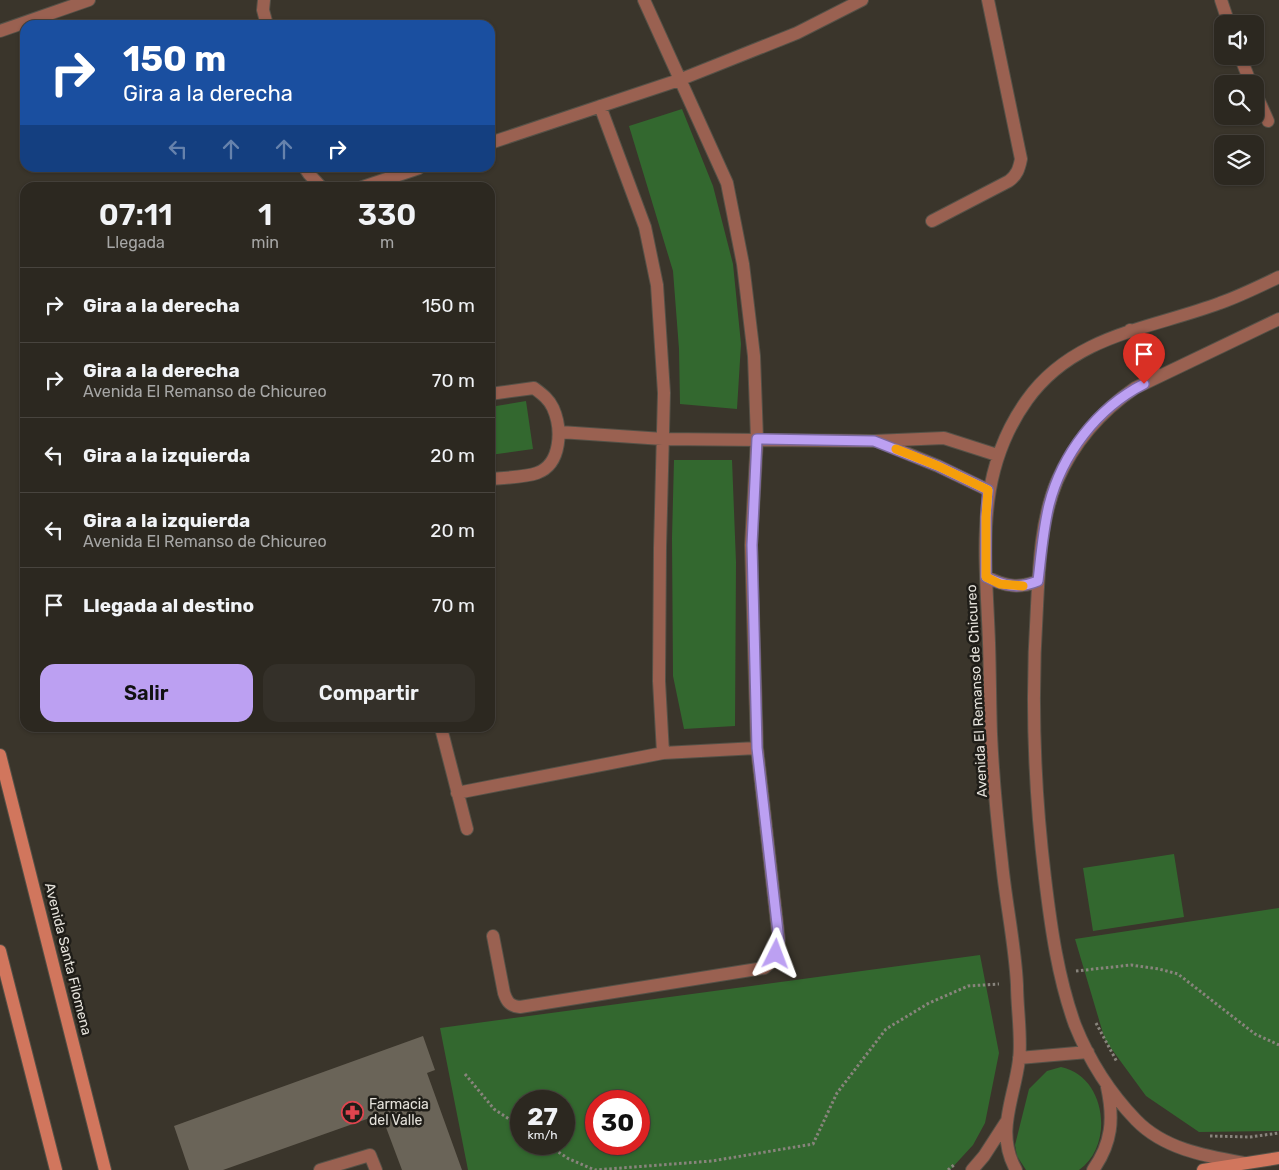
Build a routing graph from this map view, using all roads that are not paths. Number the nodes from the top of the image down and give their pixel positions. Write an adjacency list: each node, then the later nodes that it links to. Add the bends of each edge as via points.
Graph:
1 (89, 0): 8 (street)
2 (264, 0): 9 (street)
3 (644, 0): 12 (street)
4 (862, 0): 12 (street, via 797,33)
5 (988, 0): 21 (street, via 1021,159 1019,169 1009,181)
6 (1221, 0): 7 (street)
7 (1226, 15)
8 (32, 20)
9 (266, 20)
10 (20, 24): 11 (street)
11 (0, 31)
12 (680, 80): 13 (street); 29 (street, via 727,183 754,356)
13 (600, 106): 16 (street); 28 (street, via 645,227 657,285 664,393)
14 (1264, 112): 15 (street)
15 (1268, 121)
16 (495, 142)
17 (307, 172): 19 (street)
18 (407, 172): 20 (street)
19 (316, 182)
20 (378, 182)
21 (932, 221)
22 (1279, 277): 24 (street, Avenida El Remanso de Chicureo, via 1220,303)
23 (1279, 319): 25 (street)
24 (1130, 330): 25 (street, via 1139,336 1151,353); 31 (street, Avenida El Remanso de Chicureo, via 1083,351 1044,380 1016,416)
25 (1153, 379): 35 (street, via 1102,413 1067,461 1049,504)
26 (495, 393): 27 (street, via 534,388 553,407)
27 (560, 432): 28 (street); 32 (street, via 548,467 536,474)
28 (663, 438): 29 (street); 38 (street, via 659,681)
29 (757, 439): 30 (street); 37 (street, via 752,545)
30 (874, 441): 31 (street, via 944,438); 33 (street)
31 (997, 455): 33 (street, Avenida El Remanso de Chicureo)
32 (495, 478)
33 (988, 490): 34 (street, Avenida El Remanso de Chicureo)
34 (986, 577): 35 (street, via 1010,586 1025,586); 45 (street, Avenida El Remanso de Chicureo, via 991,736 1016,980)
35 (1038, 581): 44 (street, via 1033,703 1037,797 1047,896 1059,973 1075,1025)
36 (442, 732): 40 (street)
37 (757, 748): 38 (street); 42 (street, via 779,941 774,960 764,968 513,1007 504,993)
38 (663, 753): 40 (street)
39 (0, 755): 51 (street, Avenida Santa Filomena)
40 (457, 793): 41 (street)
41 (467, 829)
42 (493, 936)
43 (0, 951): 50 (street)
44 (1088, 1052): 45 (street); 46 (street)
45 (1019, 1058): 47 (street, Avenida El Remanso de Chicureo)
46 (1106, 1084): 49 (street, via 1136,1120 1159,1138 1194,1152); 56 (street, via 1110,1134)
47 (1006, 1122): 54 (street, Avenida El Remanso de Chicureo); 55 (street, Avenida El Remanso de Chicureo, via 1007,1148)
48 (1279, 1158): 49 (street)
49 (1245, 1163): 57 (street)
50 (56, 1170)
51 (105, 1170)
52 (320, 1170): 53 (street, via 370,1156)
53 (376, 1170)
54 (972, 1170)
55 (1016, 1170)
56 (1093, 1170)
57 (1203, 1170)

